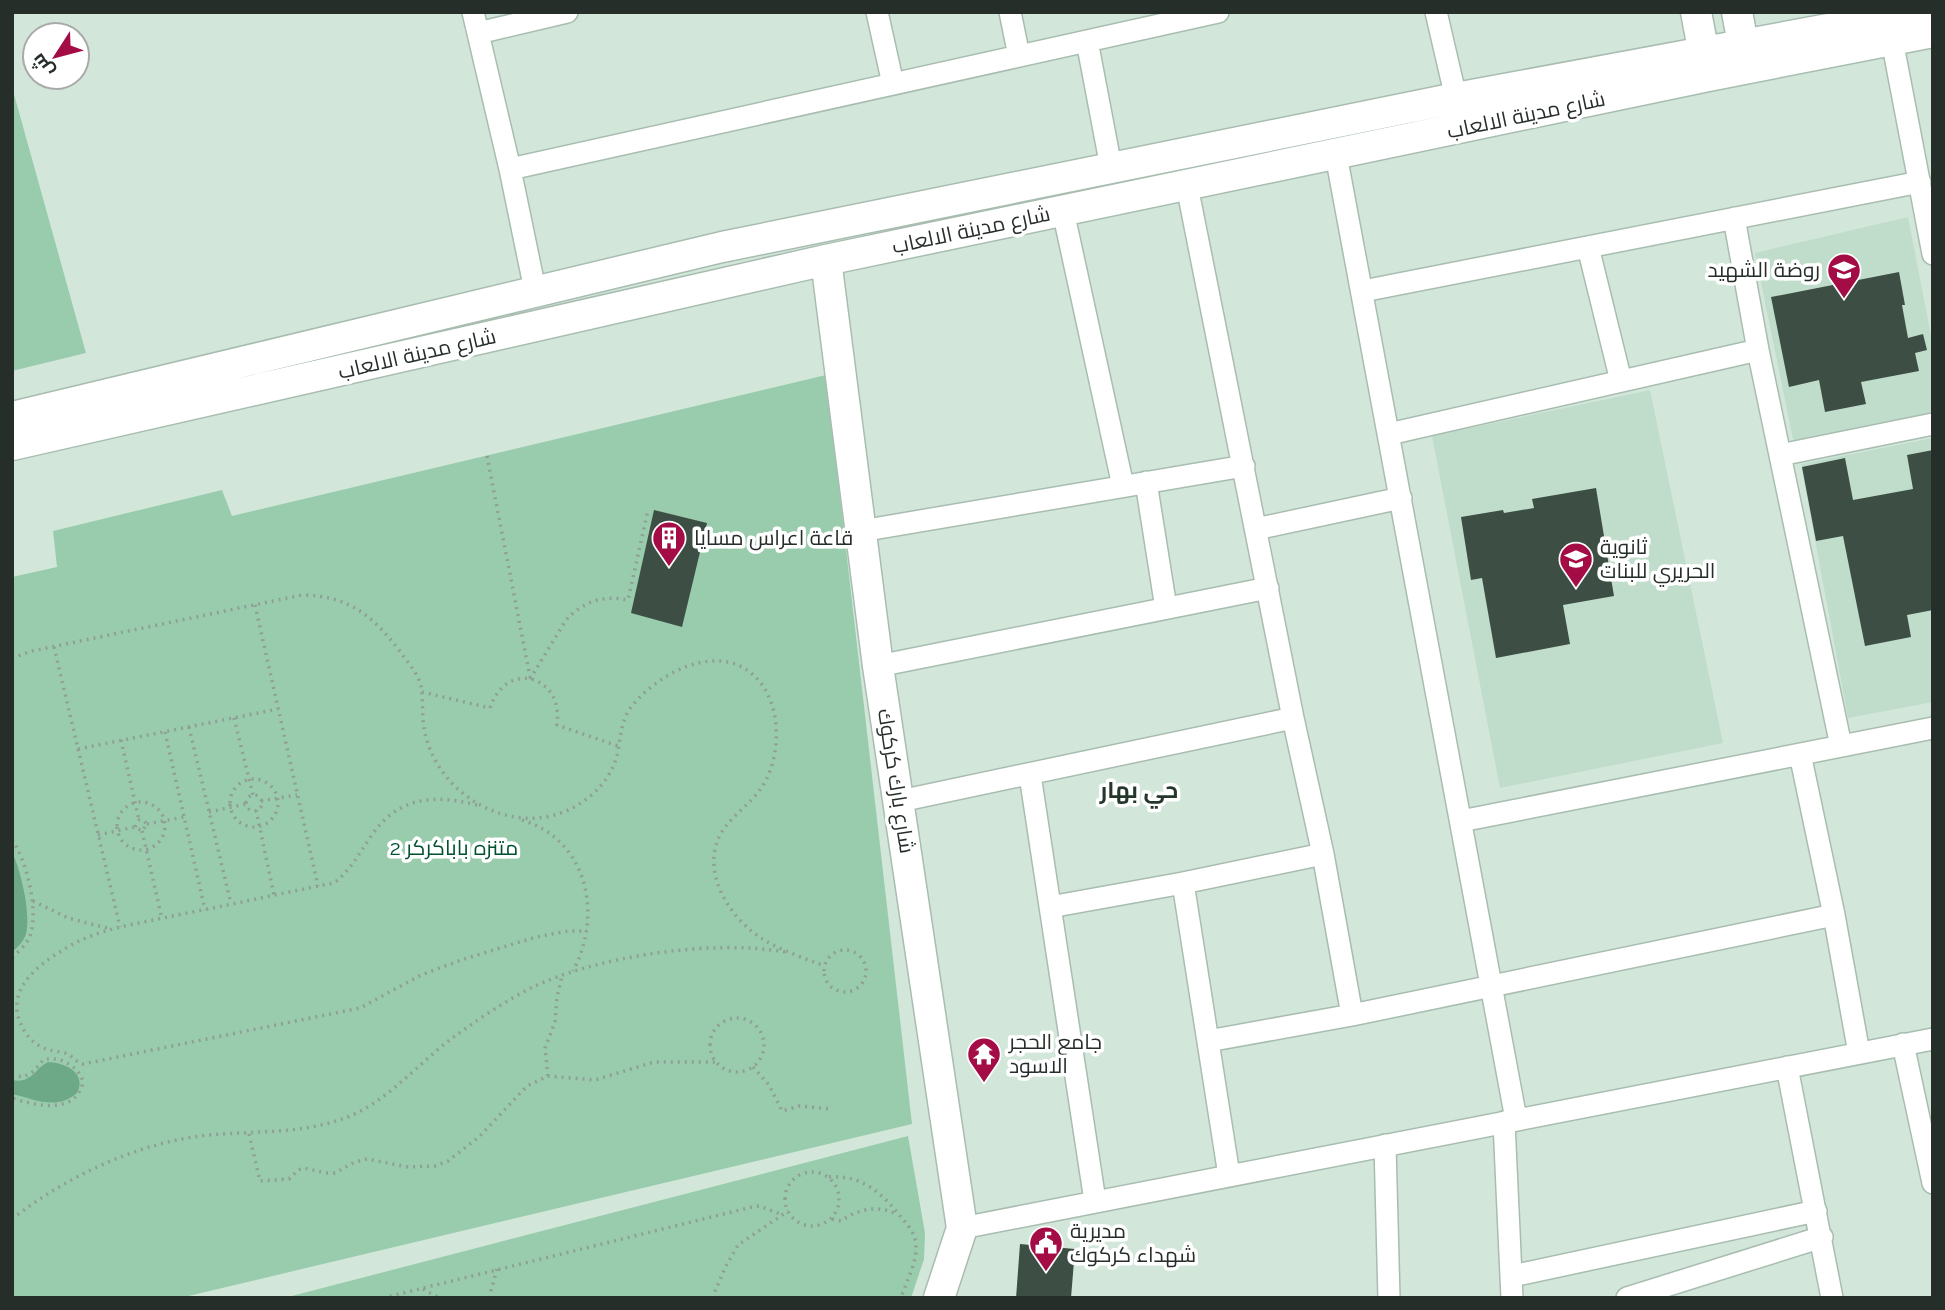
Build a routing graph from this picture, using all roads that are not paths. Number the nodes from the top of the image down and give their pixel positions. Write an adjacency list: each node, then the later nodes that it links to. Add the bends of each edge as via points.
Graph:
1 (567, 12): 10 (street)
2 (877, 12): 17 (street)
3 (1010, 12): 14 (street)
4 (1218, 12): 9 (street)
5 (1436, 12): 18 (street)
6 (1696, 12): 16 (main road)
7 (1737, 12): 15 (main road)
8 (1920, 12): 15 (main road, شارع مدينة الالعاب)
9 (1151, 20): 13 (street)
10 (475, 22): 21 (street)
11 (1933, 32): 12 (main road, شارع مدينة الالعاب)
12 (1892, 40): 15 (main road, شارع مدينة الالعاب); 22 (street)
13 (1087, 41): 14 (street); 20 (street)
14 (1019, 56): 17 (street)
15 (1745, 57): 16 (main road, شارع مدينة الالعاب)
16 (1706, 64): 18 (main road, شارع مدينة الالعاب); 19 (main road, شارع مدينة الالعاب)
17 (893, 84): 21 (street)
18 (1456, 98): 20 (main road, شارع مدينة الالعاب)
19 (1336, 155): 23 (main road, شارع مدينة الالعاب); 32 (street)
20 (1111, 167): 24 (main road, شارع مدينة الالعاب)
21 (510, 169): 31 (street)
22 (1920, 182): 26 (street); 29 (street)
23 (1187, 186): 25 (main road, شارع مدينة الالعاب); 42 (street)
24 (949, 200): 27 (main road); 31 (main road, شارع مدينة الالعاب)
25 (1063, 211): 27 (main road, شارع مدينة الالعاب); 44 (street)
26 (1734, 218): 28 (street); 34 (street)
27 (956, 233): 30 (main road, شارع مدينة الالعاب)
28 (1588, 247): 32 (street); 36 (street)
29 (1933, 254)
30 (826, 260): 35 (main road, شارع مدينة الالعاب); 47 (main road, شارع بارك كركوك)
31 (535, 290): 33 (main road, شارع مدينة الالعاب)
32 (1363, 291): 39 (street)
33 (394, 326): 35 (main road); 37 (main road, شارع مدينة الالعاب)
34 (1758, 350): 36 (street); 41 (street)
35 (403, 357): 40 (main road, شارع مدينة الالعاب)
36 (1621, 382): 39 (street)
37 (12, 417)
38 (1933, 424): 41 (street)
39 (1390, 434): 45 (street)
40 (12, 445)
41 (1780, 455): 53 (street)
42 (1244, 466): 43 (street); 46 (street)
43 (1146, 482): 44 (street); 49 (street)
44 (1123, 486): 47 (street)
45 (1401, 498): 46 (street); 57 (street)
46 (1256, 529): 48 (street)
47 (861, 531): 50 (main road, شارع بارك كركوك)
48 (1268, 588): 49 (street); 51 (street)
49 (1166, 608): 50 (street)
50 (878, 666): 56 (main road, شارع بارك كركوك)
51 (1293, 718): 55 (street); 58 (street)
52 (1933, 728): 53 (street)
53 (1841, 746): 54 (street)
54 (1800, 754): 57 (street); 61 (street)
55 (1030, 775): 56 (street); 60 (street)
56 (900, 801): 75 (main road, شارع بارك كركوك)
57 (1461, 821): 62 (street)
58 (1323, 853): 59 (street); 63 (street)
59 (1183, 883): 60 (street); 65 (street)
60 (1050, 907): 73 (street)
61 (1834, 915): 62 (street); 67 (street)
62 (1491, 986): 63 (street); 69 (street)
63 (1352, 1015): 65 (street)
64 (1933, 1039): 66 (street)
65 (1208, 1041): 71 (street)
66 (1903, 1044): 67 (street); 72 (street)
67 (1859, 1053): 68 (street)
68 (1787, 1067): 69 (street); 74 (street)
69 (1510, 1120): 70 (street); 77 (street)
70 (1385, 1145): 71 (street); 79 (street)
71 (1229, 1175): 73 (street)
72 (1933, 1183)
73 (1095, 1201): 75 (street)
74 (1816, 1211): 76 (street); 77 (street)
75 (962, 1228): 78 (main road, شارع بارك كركوك)
76 (1822, 1237): 81 (street); 82 (street)
77 (1512, 1276): 80 (street)
78 (939, 1298)
79 (1389, 1298)
80 (1513, 1298)
81 (1627, 1298)
82 (1832, 1298)

